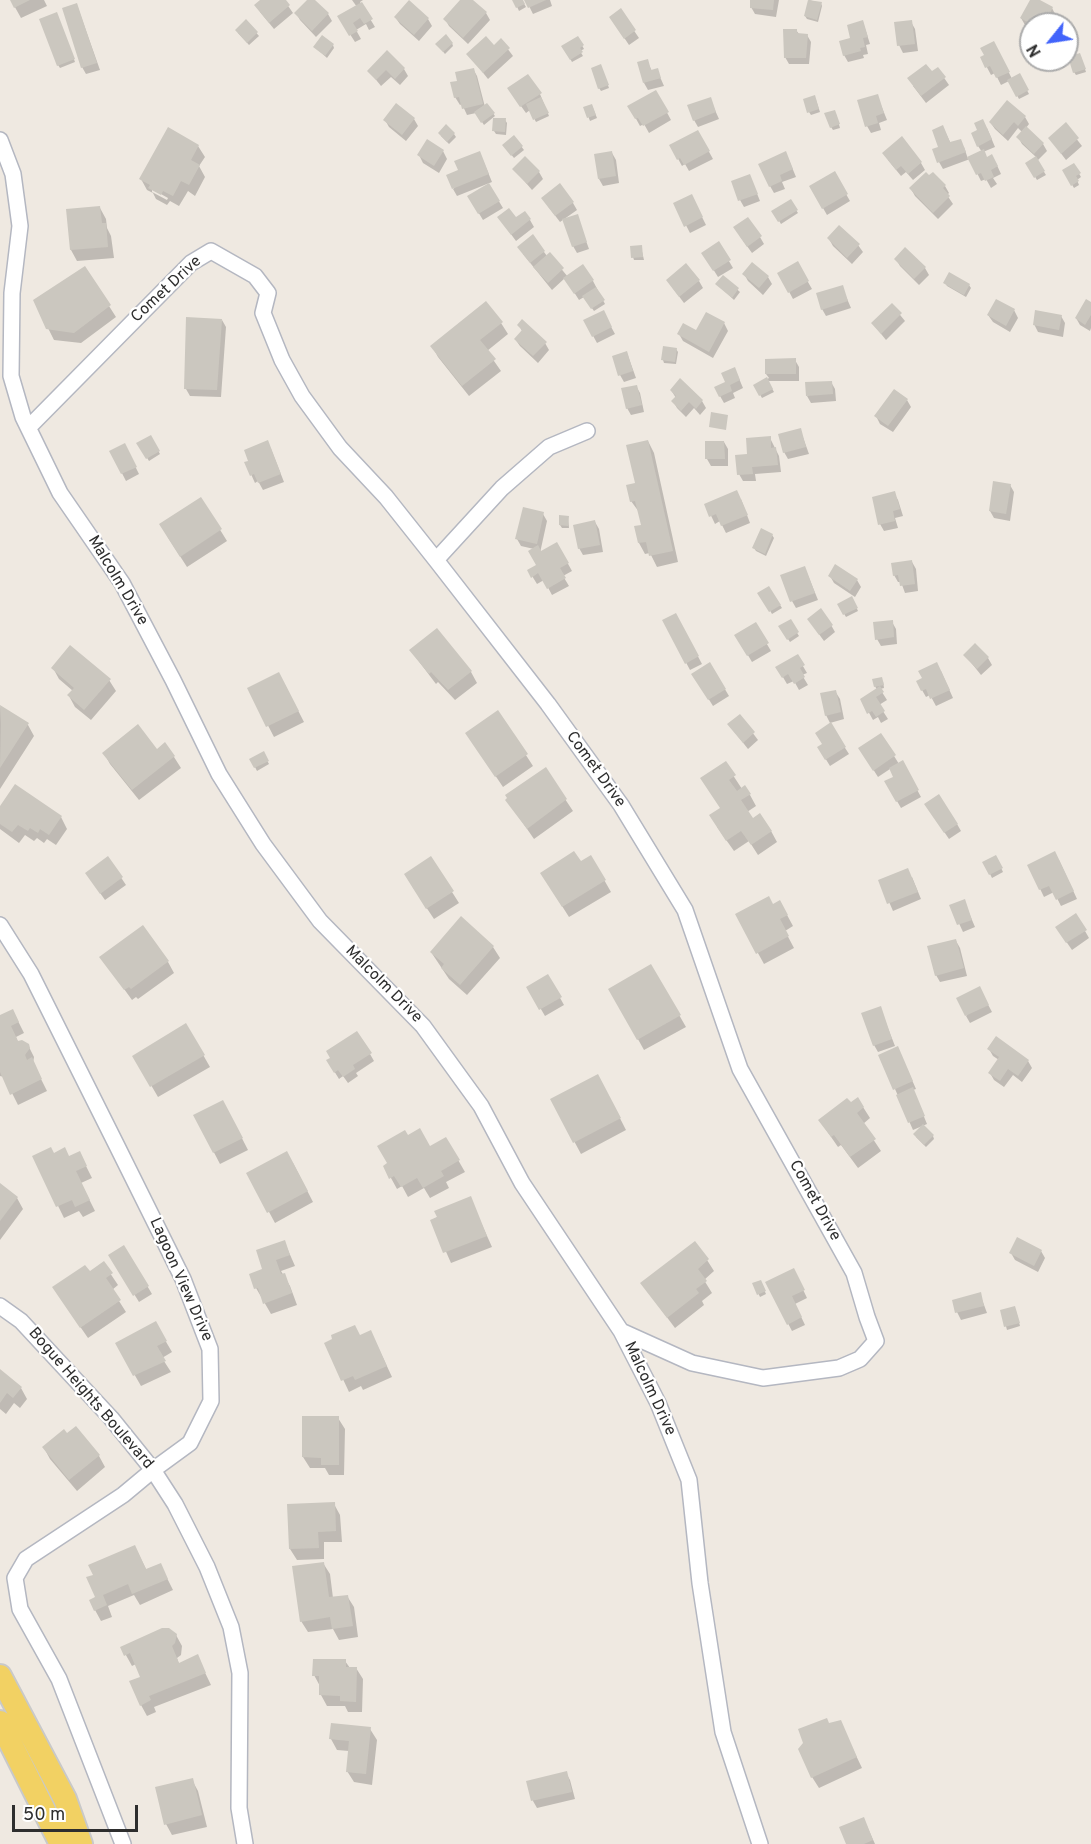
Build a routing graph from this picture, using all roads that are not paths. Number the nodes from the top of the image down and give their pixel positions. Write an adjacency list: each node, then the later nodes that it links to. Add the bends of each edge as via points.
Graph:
1 (0, 140): 2 (street, Malcolm Drive, via 13,174 20,226 12,292 11,376)
2 (29, 427): 4 (street, Comet Drive, via 163,290 191,263 211,251 255,276 268,293 263,313 302,396 340,448 386,497); 7 (street, Malcolm Drive, via 60,493 122,583 219,774 263,844 320,921 423,1026 481,1106 522,1183)
3 (587, 431): 4 (street, via 549,447 502,488)
4 (436, 560): 7 (street, Comet Drive, via 621,805 685,910 740,1069 854,1273 876,1341 860,1359 839,1368 763,1378 692,1364)
5 (0, 926): 8 (street, Lagoon View Drive, via 31,974 133,1177 183,1279 210,1349 211,1401 190,1443)
6 (0, 1306): 8 (street, Bogue Heights Boulevard, via 21,1321 111,1418)
7 (621, 1331): 15 (street, Malcolm Drive, via 658,1403 689,1480 723,1732)
8 (153, 1470): 13 (street, Lagoon View Drive, via 123,1495 26,1559 15,1578 20,1609 59,1679); 14 (street, Bogue Heights Boulevard, via 207,1567 231,1627 240,1673 239,1808)
9 (0, 1676): 12 (main road, via 64,1799)
10 (0, 1722): 11 (main road)
11 (61, 1844)
12 (81, 1844)
13 (123, 1844)
14 (245, 1844)
15 (760, 1844)

